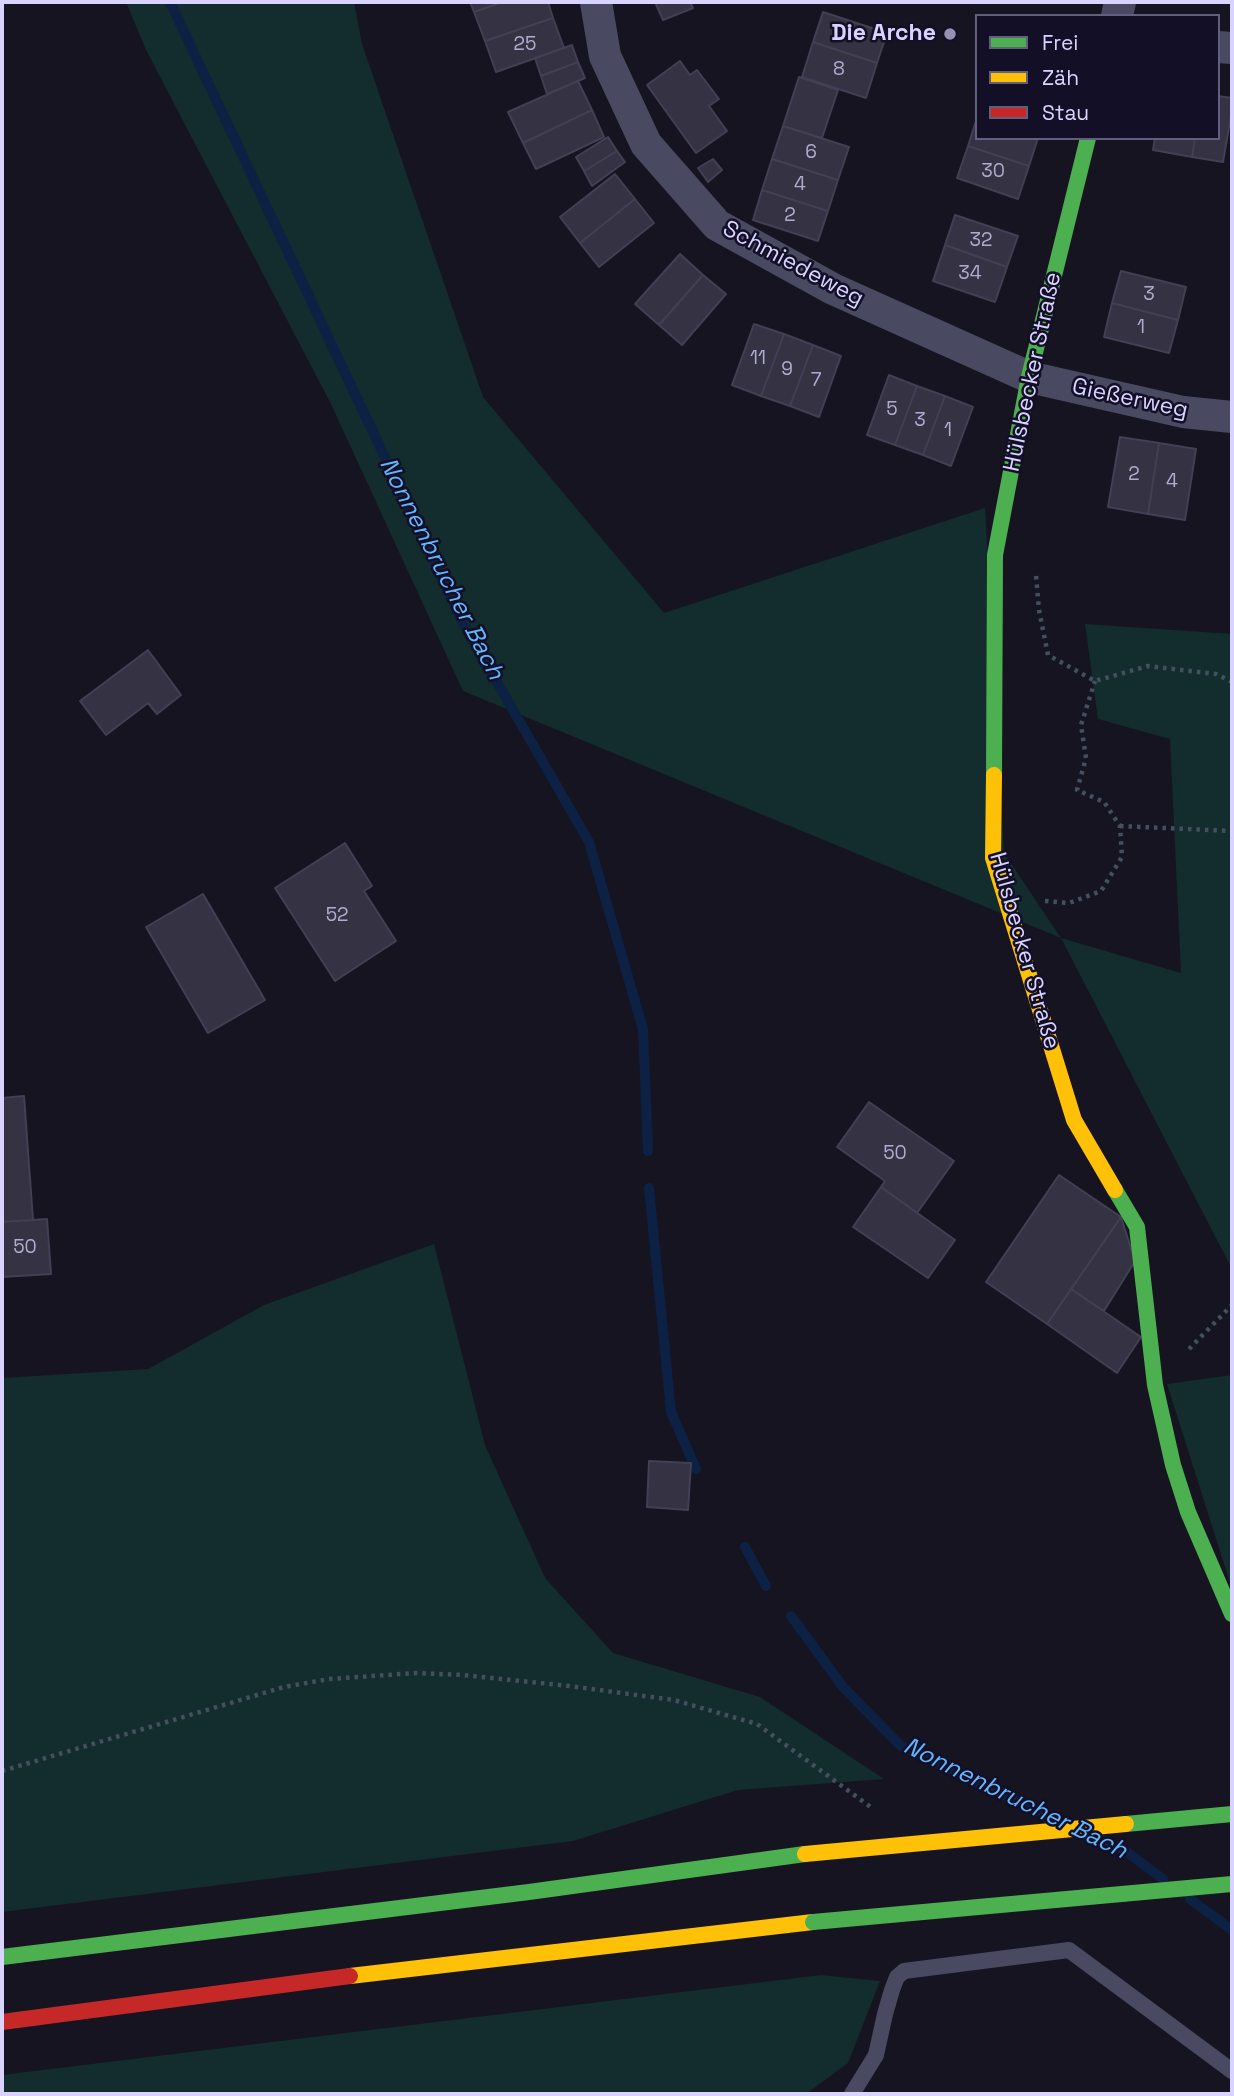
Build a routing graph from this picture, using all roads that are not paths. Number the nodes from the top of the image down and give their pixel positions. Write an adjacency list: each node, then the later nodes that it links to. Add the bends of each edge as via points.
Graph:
1 (596, 2): 3 (street, Schmiedeweg, via 605,56 646,144 717,225 832,289)
2 (1088, 140): 3 (main road, Hülsbecker Straße)
3 (1029, 377): 4 (street, Gießerweg, via 1183,412); 5 (main road, Hülsbecker Straße, via 995,555 993,858 1074,1120 1138,1227 1155,1385 1173,1465)
4 (1232, 417)
5 (1232, 1614)
6 (1232, 1814): 8 (main road, bridge, via 805,1854)
7 (1232, 1884): 9 (main road, bridge, via 813,1922 305,1981)
8 (2, 1957)
9 (2, 2022)
10 (1232, 2071): 11 (lane, via 1069,1950 904,1971 897,1977 884,2014 876,2055)
11 (852, 2094)

